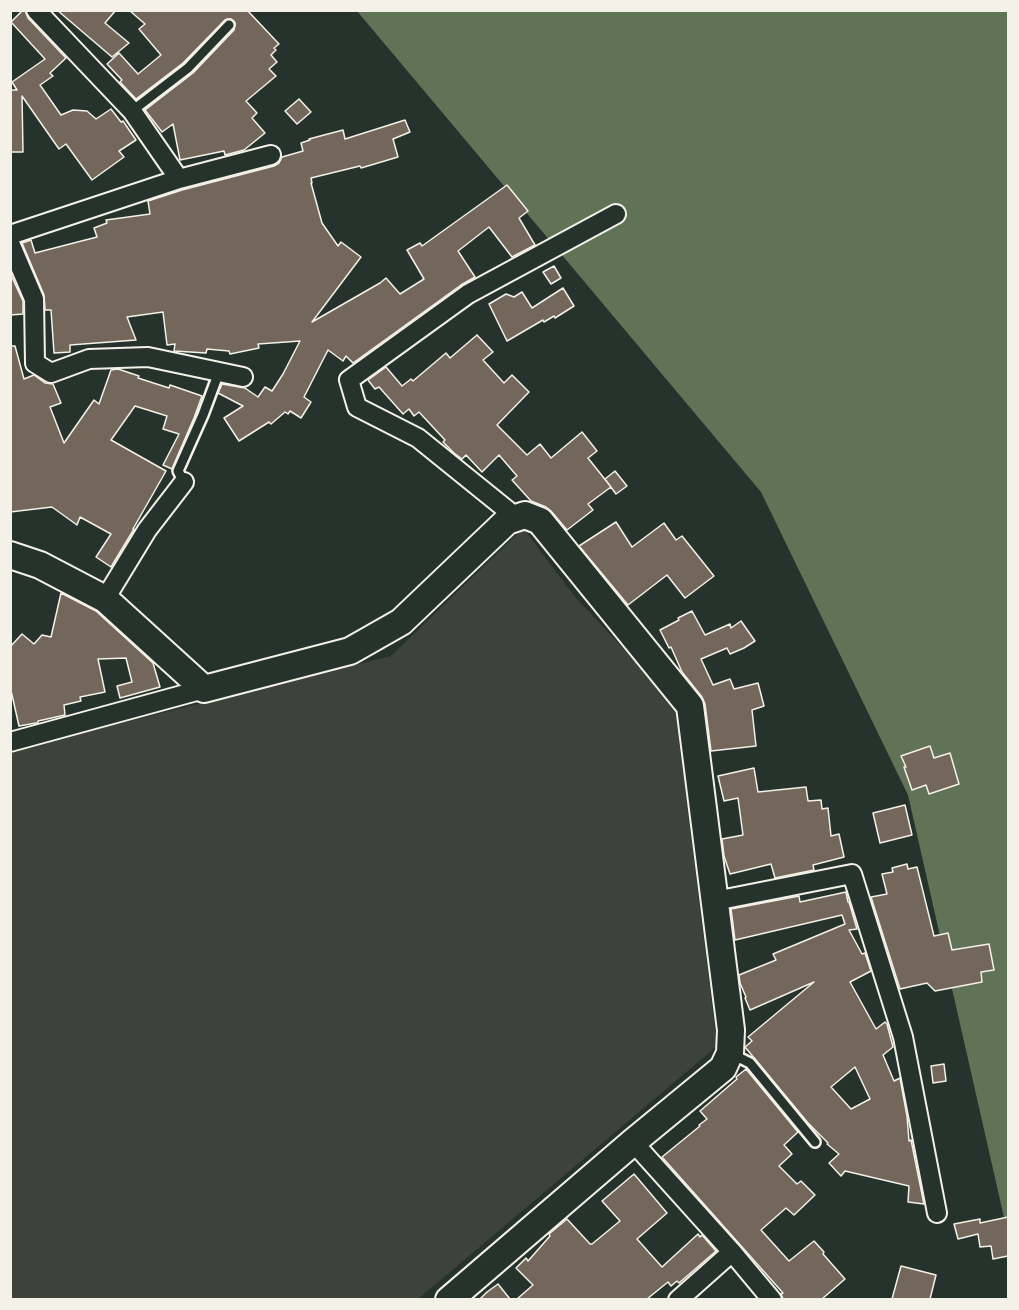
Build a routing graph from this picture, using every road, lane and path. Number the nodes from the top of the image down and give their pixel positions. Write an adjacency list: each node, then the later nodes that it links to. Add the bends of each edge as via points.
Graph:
1 (36, 10): 3 (street)
2 (229, 25): 3 (lane, via 189,68)
3 (132, 111): 5 (street)
4 (271, 155): 5 (street)
5 (179, 179): 7 (street)
6 (616, 214): 12 (street, via 468,294 349,380 357,408 418,438)
7 (10, 235)
8 (10, 243): 9 (street, via 34,299 35,363 51,372 89,359 148,357)
9 (219, 372): 10 (street); 11 (lane, via 178,471)
10 (243, 377)
11 (184, 482): 14 (street, via 147,530)
12 (517, 518): 15 (street, via 507,521 401,622 350,651); 17 (street, via 525,515 540,521 690,706)
13 (10, 555): 14 (street)
14 (105, 599): 15 (street)
15 (204, 689): 16 (street)
16 (10, 742)
17 (715, 901): 18 (street, via 731,1030); 21 (street, via 852,874 903,1037)
18 (730, 1053): 19 (street, via 723,1068); 20 (lane, via 750,1064)
19 (633, 1142): 22 (street); 23 (street)
20 (815, 1142)
21 (937, 1214)
22 (732, 1252): 24 (street); 25 (street)
23 (449, 1299)
24 (678, 1299)
25 (772, 1299)

